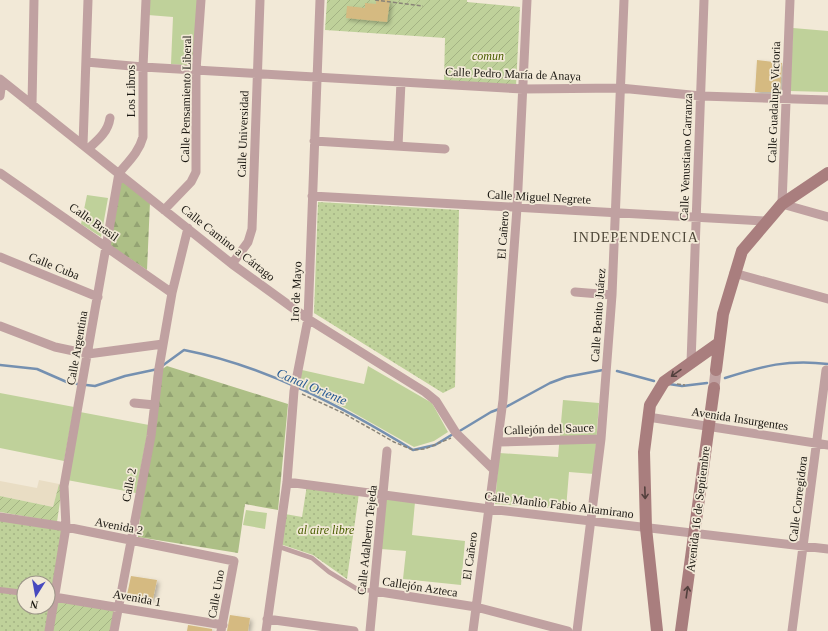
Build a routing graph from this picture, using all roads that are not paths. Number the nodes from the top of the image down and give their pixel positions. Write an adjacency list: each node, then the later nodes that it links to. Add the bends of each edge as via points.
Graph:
1 (34, 0): 24 (street)
2 (88, 0): 11 (street)
3 (146, 0): 12 (street, Los Libros)
4 (201, 0): 13 (street, Calle Pensamiento Liberal)
5 (260, 0): 14 (street, Calle Universidad)
6 (320, 0): 15 (street, 1ro de Mayo)
7 (527, 0): 19 (street, El Cañero)
8 (624, 0): 18 (street, Calle Benito Juárez)
9 (704, 0): 21 (street, Calle Venustiano Carranza)
10 (790, 0): 22 (street, Calle Guadalupe Victoria)
11 (86, 62): 12 (street, Calle Pedro María de Anaya); 28 (street)
12 (143, 67): 13 (street, Calle Pedro María de Anaya); 31 (street, Los Libros, via 143,137 136,154)
13 (196, 70): 14 (street, Calle Pedro María de Anaya); 36 (street, Calle Pensamiento Liberal, via 196,172 191,182)
14 (257, 73): 15 (street, Calle Pedro María de Anaya); 44 (street, Calle Universidad, via 252,229 248,242)
15 (316, 77): 17 (street, Calle Pedro María de Anaya); 26 (street, 1ro de Mayo)
16 (1, 80): 20 (street); 24 (street, Calle Camino a Cártago)
17 (401, 82): 19 (street, Calle Pedro María de Anaya); 27 (street)
18 (620, 88): 19 (street, Calle Pedro María de Anaya); 21 (street, Calle Pedro María de Anaya); 37 (street, Calle Benito Juárez)
19 (523, 89): 35 (street, El Cañero)
20 (0, 96)
21 (701, 96): 22 (street, Calle Pedro María de Anaya); 38 (street, Calle Venustiano Carranza)
22 (786, 98): 23 (street, Calle Pedro María de Anaya); 34 (street, Calle Guadalupe Victoria)
23 (828, 100)
24 (32, 105): 28 (street, Calle Camino a Cártago)
25 (110, 118): 28 (street, via 106,132)
26 (314, 140): 27 (street); 33 (street, 1ro de Mayo)
27 (398, 146): 29 (street)
28 (86, 147): 31 (street, Calle Camino a Cártago)
29 (445, 149)
30 (0, 173): 42 (street, Calle Brasil)
31 (119, 173): 36 (street, Calle Camino a Cártago); 42 (street, Calle Argentina)
32 (828, 173): 34 (main road)
33 (312, 196): 35 (street, Calle Miguel Negrete); 51 (street, 1ro de Mayo)
34 (782, 204): 39 (street); 40 (main road)
35 (517, 208): 37 (street, Calle Miguel Negrete); 65 (street, El Cañero)
36 (164, 210): 41 (street, Calle Camino a Cártago)
37 (617, 213): 38 (street, Calle Miguel Negrete); 48 (street, Calle Benito Juárez)
38 (696, 217): 40 (street, Calle Miguel Negrete); 56 (street, Calle Venustiano Carranza)
39 (828, 217)
40 (766, 221): 45 (main road, via 742,252)
41 (188, 228): 44 (street, Calle Camino a Cártago); 47 (street, Calle 2)
42 (106, 246): 47 (street, Calle Brasil); 49 (street, Calle Argentina)
43 (0, 257): 49 (street, Calle Cuba)
44 (232, 264): 51 (street, Calle Camino a Cártago)
45 (734, 273): 50 (street); 53 (main road, via 723,314)
46 (575, 292): 48 (street)
47 (172, 293): 54 (street, Calle 2)
48 (612, 295): 64 (street, Calle Benito Juárez)
49 (98, 297): 55 (street, Calle Argentina)
50 (828, 299)
51 (308, 319): 69 (street, Calle Camino a Cártago, via 425,392 436,402 455,432); 70 (street, 1ro de Mayo, via 294,391)
52 (0, 326): 55 (street, via 55,347)
53 (719, 343): 56 (main road); 57 (main road)
54 (163, 344): 55 (street); 61 (street, Calle 2)
55 (88, 354): 75 (street, Calle Argentina, via 64,486)
56 (690, 363): 62 (main road, one-way to 62, via 664,382 650,405)
57 (716, 370): 59 (street)
58 (826, 370): 66 (street, Calle Corregidora)
59 (714, 388): 63 (main road, Avenida 16 de Septiembre)
60 (134, 403): 61 (street)
61 (155, 405): 78 (street, Calle 2)
62 (648, 417): 63 (street, Avenida Insurgentes); 76 (main road, one-way to 76, via 644,452)
63 (709, 426): 66 (street, Avenida Insurgentes); 77 (main road, Avenida 16 de Septiembre)
64 (602, 439): 65 (street, Callejón del Sauce); 74 (street, Calle Benito Juárez)
65 (498, 442): 69 (street, El Cañero)
66 (816, 444): 67 (street, Avenida Insurgentes); 80 (street, Calle Corregidora)
67 (828, 445)
68 (387, 451): 71 (street, Calle Adalberto Tejeda)
69 (494, 470): 72 (street, El Cañero)
70 (287, 482): 71 (street, Calle Manlio Fabio Altamirano); 79 (street, 1ro de Mayo)
71 (384, 493): 72 (street, Calle Manlio Fabio Altamirano); 85 (street, Calle Adalberto Tejeda)
72 (489, 509): 74 (street, Calle Manlio Fabio Altamirano); 89 (street, El Cañero)
73 (0, 518): 75 (street, Avenida 2)
74 (592, 521): 76 (street, Calle Manlio Fabio Altamirano); 100 (street, Calle Benito Juárez)
75 (66, 527): 78 (street, Avenida 2); 83 (street, Calle Argentina)
76 (646, 528): 77 (street, Calle Manlio Fabio Altamirano); 101 (main road)
77 (695, 534): 80 (street, Calle Manlio Fabio Altamirano); 102 (main road, Avenida 16 de Septiembre, one-way to 77)
78 (131, 541): 82 (street, Avenida 2); 88 (street, Calle 2)
79 (278, 546): 85 (lane, Callejón Azteca, via 312,558 357,589); 91 (street, 1ro de Mayo)
80 (804, 546): 81 (street, Calle Manlio Fabio Altamirano); 103 (street, Calle Corregidora)
81 (828, 549)
82 (234, 561): 92 (street, Calle Uno)
83 (56, 575)
84 (0, 590): 86 (street)
85 (374, 591): 89 (street, Callejón Azteca); 97 (street, Calle Adalberto Tejeda)
86 (16, 592)
87 (56, 597): 88 (street, Avenida 1)
88 (118, 607): 92 (street, Avenida 1); 94 (street, Calle 2)
89 (476, 607): 98 (street, El Cañero); 99 (street, Callejón Azteca)
90 (50, 615): 93 (street, Calle Argentina)
91 (267, 619): 95 (street, 1ro de Mayo); 96 (street)
92 (222, 628)
93 (49, 631)
94 (114, 631)
95 (266, 631)
96 (354, 631)
97 (370, 631)
98 (473, 631)
99 (568, 631)
100 (578, 631)
101 (657, 631)
102 (681, 631)
103 (792, 631)

